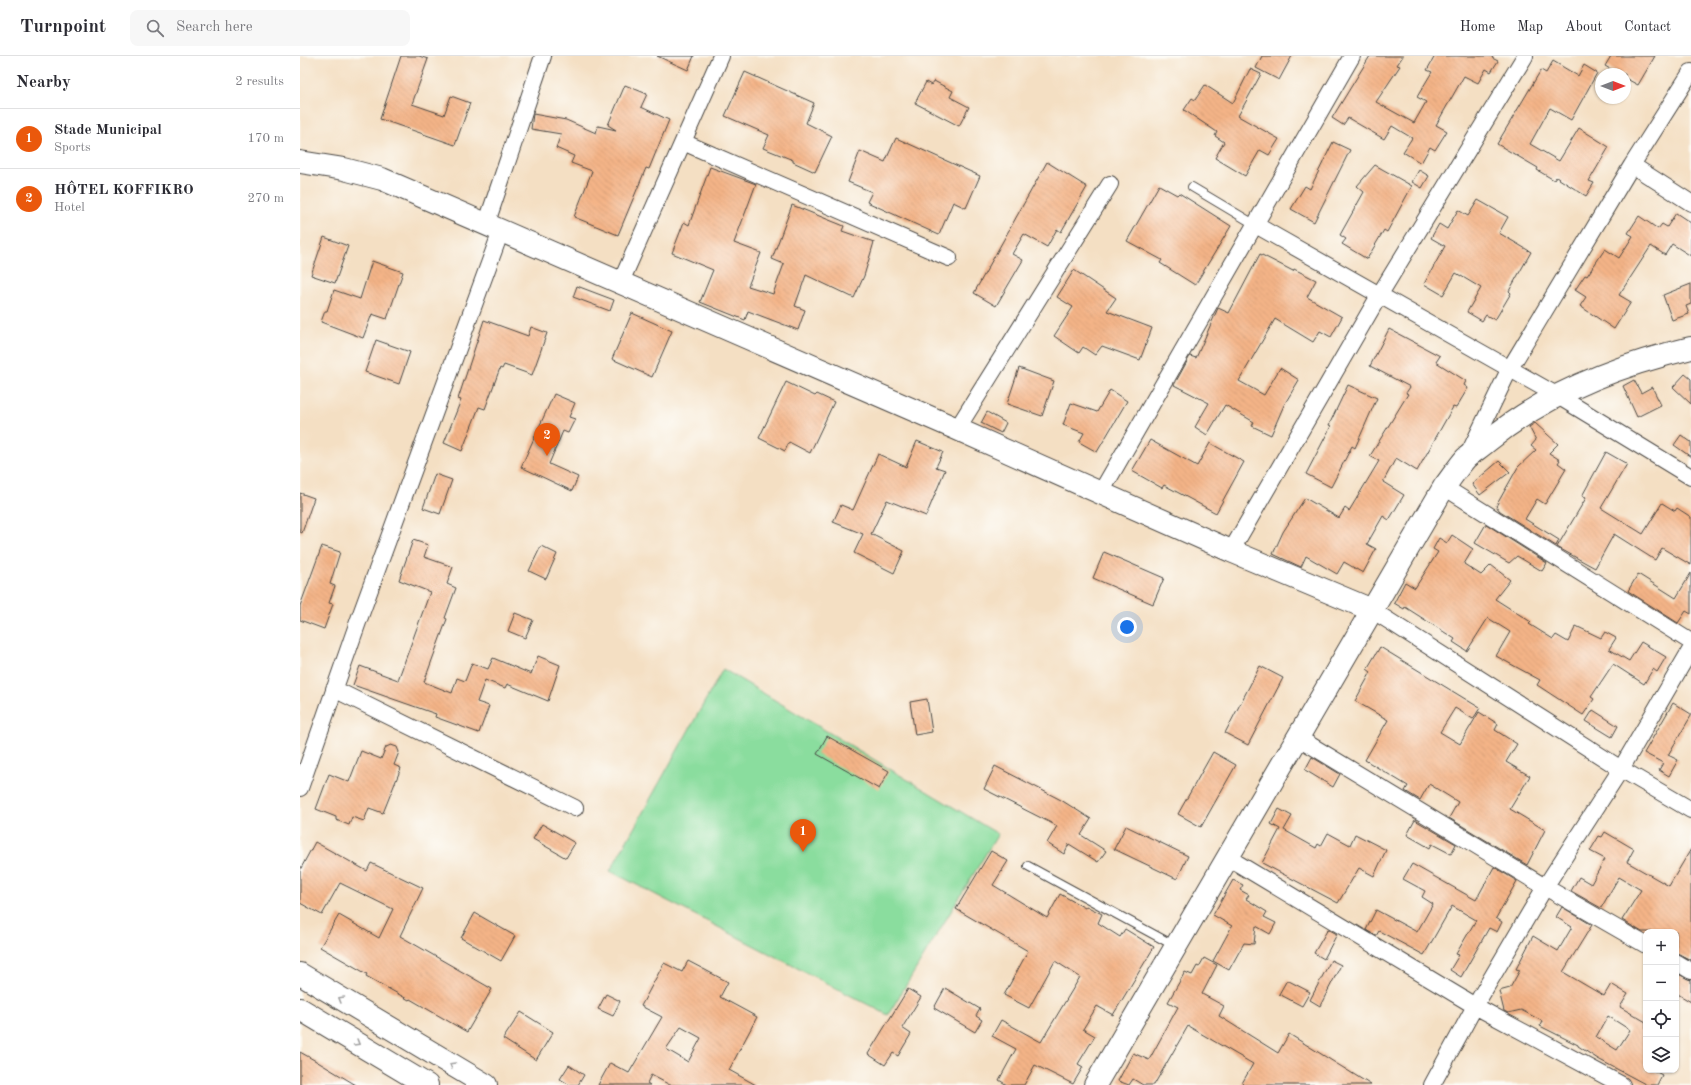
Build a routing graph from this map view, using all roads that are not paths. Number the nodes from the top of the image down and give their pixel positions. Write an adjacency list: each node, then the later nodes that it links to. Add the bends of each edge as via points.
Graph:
1 (543, 56): 13 (street)
2 (721, 56): 6 (street)
3 (1352, 56): 12 (street)
4 (1525, 56): 16 (street)
5 (1691, 72): 8 (street)
6 (683, 142): 14 (street); 15 (street)
7 (300, 162): 13 (main road, via 344,169 382,179)
8 (1632, 165): 11 (street); 18 (street)
9 (1110, 184): 20 (street)
10 (1192, 187): 12 (lane)
11 (1691, 203)
12 (1254, 224): 16 (street); 24 (street)
13 (493, 228): 15 (main road); 29 (street)
14 (949, 258)
15 (620, 284): 20 (main road)
16 (1380, 294): 18 (street); 25 (street)
17 (1691, 348): 19 (main road, via 1607,374)
18 (1510, 370): 19 (street); 21 (street)
19 (1558, 396): 21 (main road, via 1499,431); 22 (street)
20 (957, 429): 24 (main road)
21 (1467, 458): 23 (main road)
22 (1691, 477)
23 (1444, 487): 26 (main road); 27 (street)
24 (1100, 494): 25 (main road)
25 (1231, 551): 26 (main road)
26 (1372, 610): 30 (main road); 31 (street)
27 (1691, 642)
28 (1691, 649): 31 (street)
29 (334, 689): 32 (street); 33 (street)
30 (1297, 737): 35 (main road); 37 (street)
31 (1621, 769): 34 (street); 37 (street)
32 (300, 788)
33 (575, 808)
34 (1691, 810)
35 (1227, 857): 39 (main road); 43 (street)
36 (1028, 866): 39 (lane)
37 (1545, 886): 38 (street); 43 (street)
38 (1643, 943)
39 (1176, 946): 47 (main road)
40 (1679, 964): 41 (street)
41 (1691, 971)
42 (300, 974): 46 (main road, one-way to 42)
43 (1475, 1006): 48 (street); 49 (street)
44 (300, 1009): 45 (main road, one-way to 45)
45 (427, 1085)
46 (486, 1085)
47 (1095, 1085)
48 (1432, 1085)
49 (1622, 1085)

